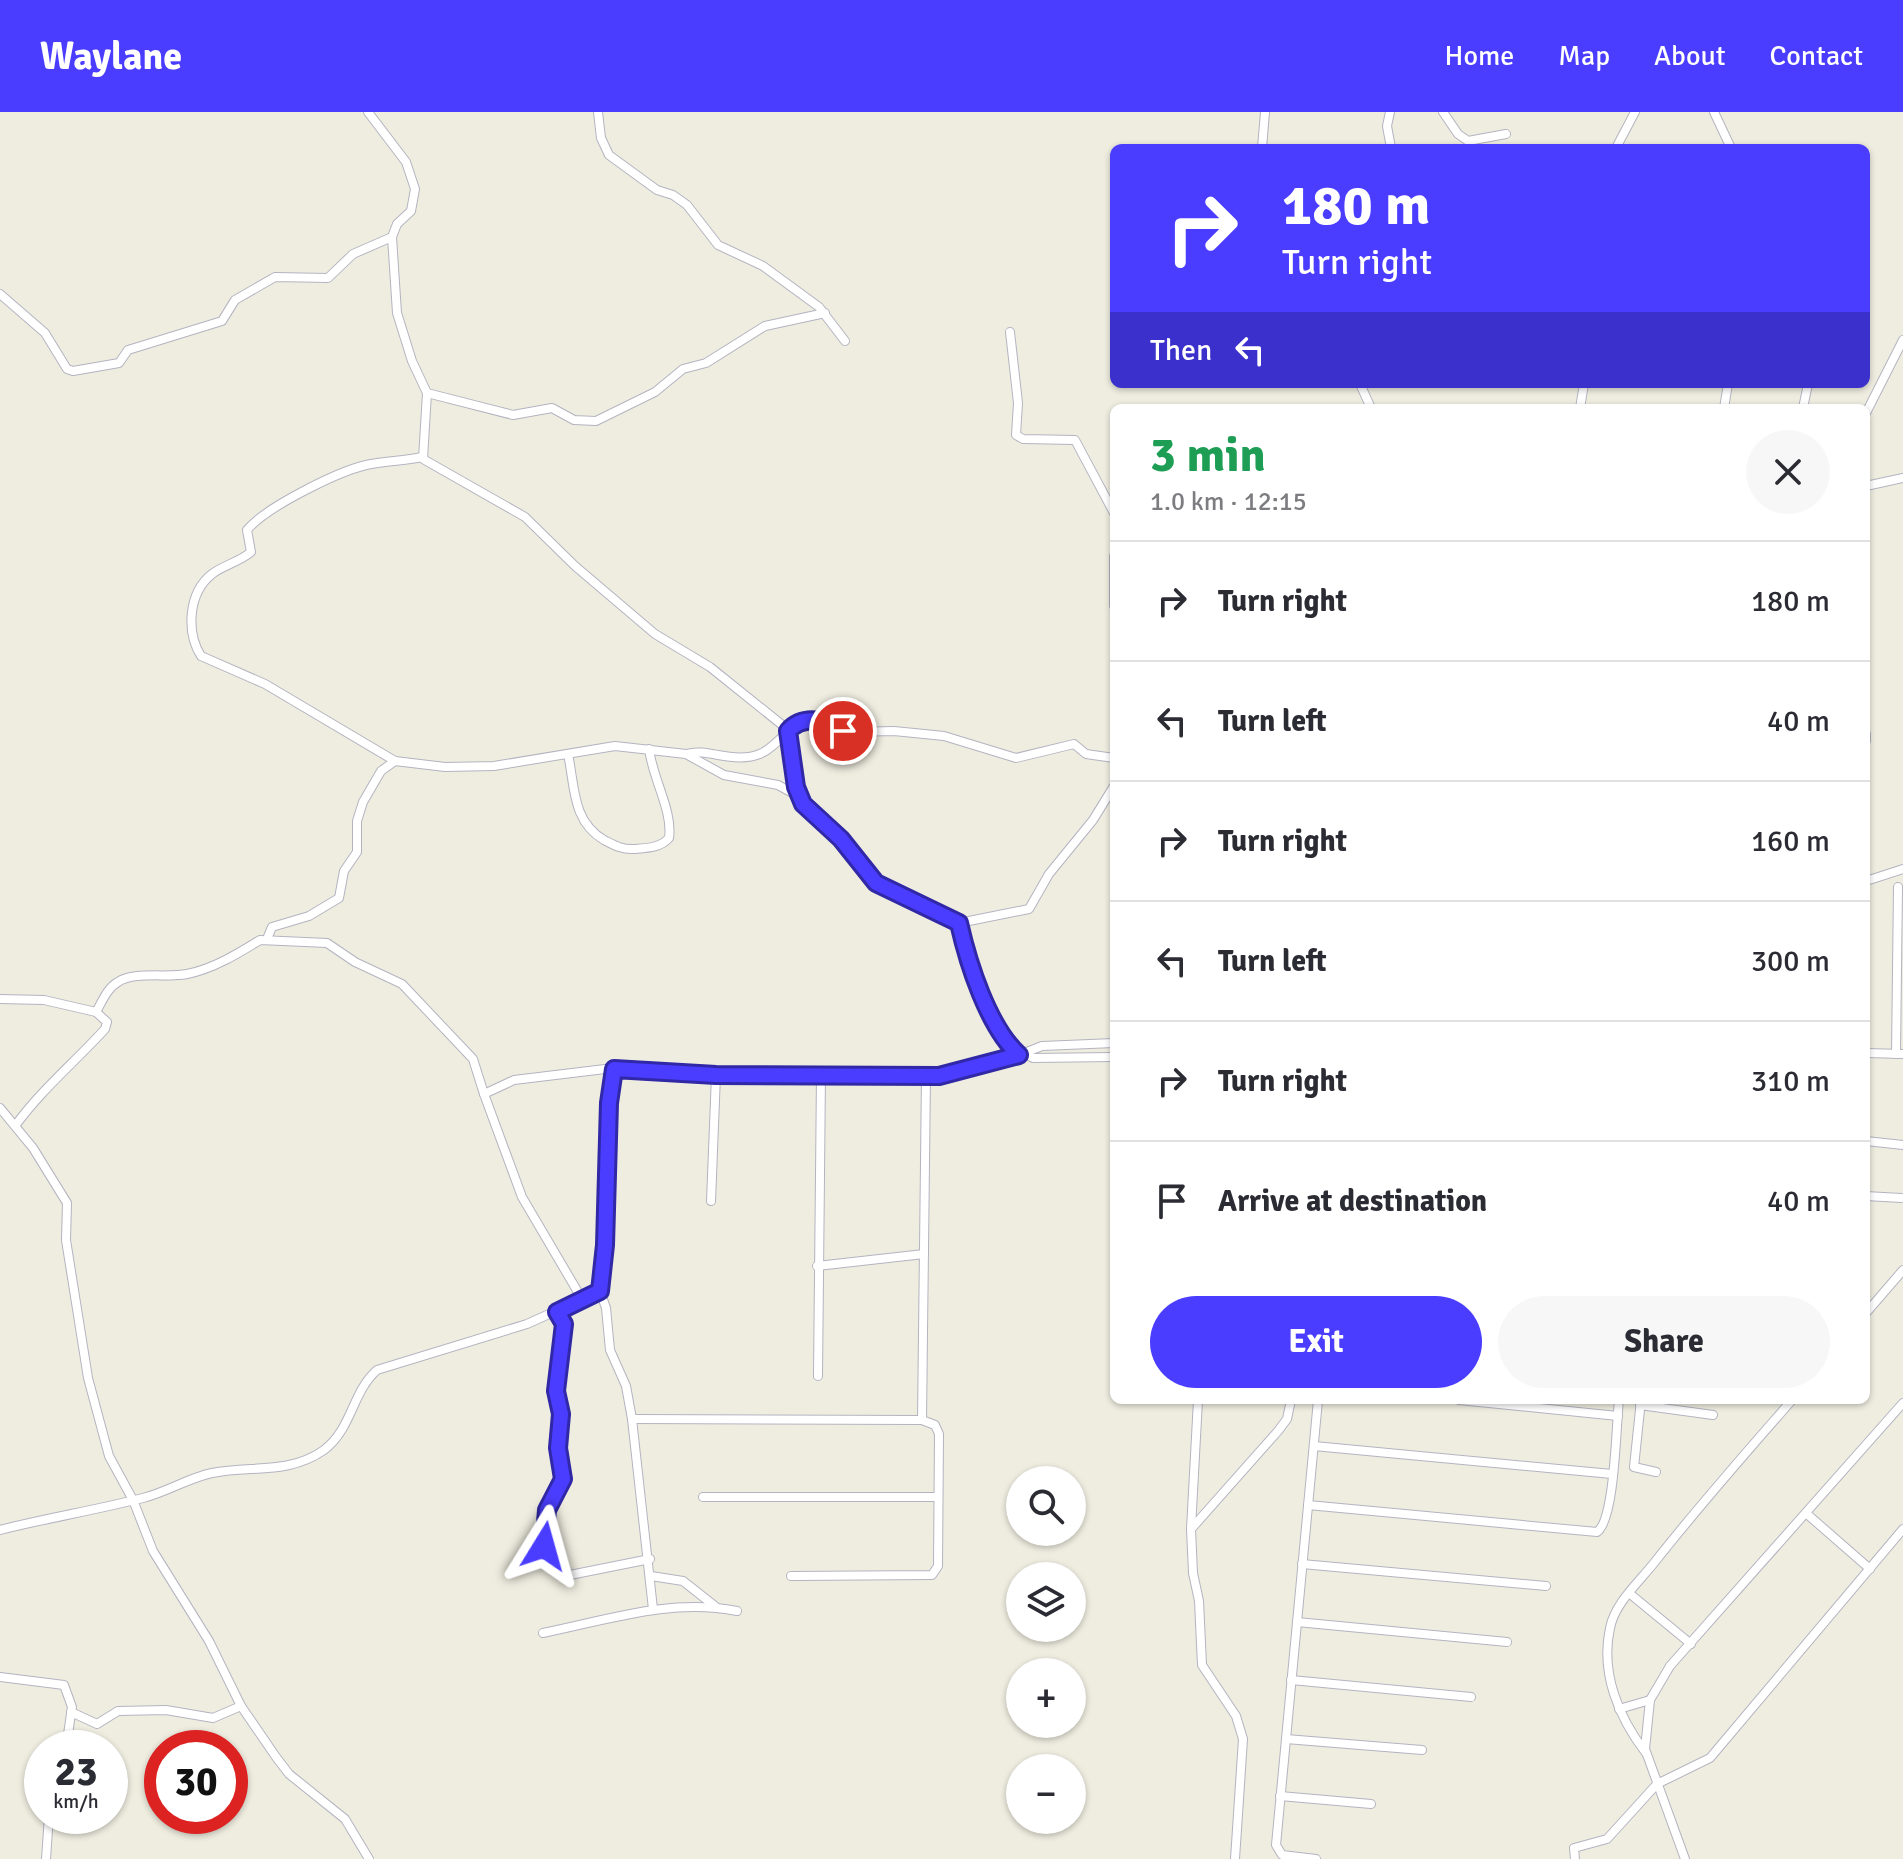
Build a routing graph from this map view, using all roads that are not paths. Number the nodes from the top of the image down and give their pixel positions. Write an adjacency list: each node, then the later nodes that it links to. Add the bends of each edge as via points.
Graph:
1 (368, 112): 13 (street, via 414,181 413,205)
2 (598, 112): 15 (street, via 609,155 687,205 718,245 763,266)
3 (1265, 112): 9 (street)
4 (1390, 112): 10 (street)
5 (1443, 112): 8 (street, via 1468,141)
6 (1635, 112): 11 (street)
7 (1714, 112): 12 (street)
8 (1506, 134)
9 (1262, 144)
10 (1390, 144)
11 (1618, 144)
12 (1729, 144)
13 (392, 237): 14 (street, via 353,254 328,278 268,279 235,300 222,321 135,347 119,363 81,370 62,366 45,333); 19 (street, via 397,313)
14 (0, 294)
15 (825, 313): 18 (street); 19 (street, via 765,326 596,421 574,420 552,408 513,415)
16 (1010, 332): 24 (street, via 1016,435 1075,440)
17 (1903, 340): 20 (street)
18 (845, 341)
19 (427, 393): 21 (street)
20 (1870, 405)
21 (422, 457): 25 (street, via 525,517 655,634 710,667); 30 (street, via 364,465 256,520 247,530 251,552 206,580 191,622 194,645 204,658 265,684)
22 (1903, 478): 23 (street)
23 (1870, 485)
24 (1110, 506)
25 (788, 731): 28 (street, via 780,743 744,759); 29 (street, via 796,723 816,721 851,732 944,736 1016,758 1074,744 1086,754); 32 (street)
26 (649, 749): 27 (street, via 615,746); 27 (street, via 655,784 669,815 669,838 654,847 627,850 588,828 577,808); 28 (street)
27 (568, 754): 30 (street, via 494,766)
28 (686, 754): 32 (street, via 724,775 778,785)
29 (1110, 757)
30 (395, 761): 38 (street, via 381,771 363,802 356,854 344,871 339,898 309,916 272,927)
31 (1110, 792): 36 (street, via 1029,909)
32 (798, 796): 36 (street, via 876,883)
33 (1903, 869): 34 (street)
34 (1870, 880)
35 (1898, 887): 37 (street)
36 (959, 923): 43 (street, via 996,1026)
37 (1900, 925): 44 (street)
38 (267, 939): 40 (street, via 188,974 124,978 110,988); 50 (street, via 327,943 402,984 473,1059)
39 (0, 999): 40 (street, via 44,1000)
40 (96, 1012): 52 (street, via 107,1022 105,1029 39,1093)
41 (1110, 1043): 43 (street, via 1055,1044)
42 (1870, 1053): 44 (street)
43 (1021, 1054): 45 (street, via 1036,1059); 49 (street)
44 (1899, 1054)
45 (1110, 1057)
46 (614, 1069): 48 (street); 50 (street, via 514,1080); 61 (street)
47 (821, 1074): 48 (street); 49 (street); 59 (street)
48 (716, 1075): 57 (street)
49 (926, 1076): 58 (street)
50 (484, 1094): 62 (street, via 522,1197)
51 (0, 1108): 52 (street)
52 (15, 1126): 84 (street, via 67,1203 66,1240 88,1378 109,1456)
53 (1870, 1141): 54 (street)
54 (1903, 1145)
55 (1870, 1196): 56 (street)
56 (1901, 1198)
57 (711, 1201)
58 (924, 1254): 59 (street); 78 (street)
59 (817, 1266): 65 (street)
60 (1903, 1270): 63 (street)
61 (600, 1291): 62 (street); 77 (street, via 610,1350 626,1386)
62 (582, 1299): 64 (street)
63 (1870, 1308)
64 (557, 1312): 84 (street, via 377,1370 362,1388 344,1429 325,1449 301,1462 265,1471 213,1473); 90 (street, via 564,1324 556,1391 563,1479 547,1510 547,1554 556,1572 565,1576)
65 (818, 1376)
66 (1903, 1403): 86 (street)
67 (1198, 1404): 87 (street)
68 (1290, 1404): 87 (street, via 1278,1431)
69 (1318, 1404): 79 (street)
70 (1499, 1404): 76 (street)
71 (1619, 1404): 76 (street)
72 (1641, 1404): 80 (street, via 1634,1467)
73 (1647, 1404): 75 (street)
74 (1789, 1404): 96 (street)
75 (1713, 1415)
76 (1618, 1416): 81 (street)
77 (632, 1419): 78 (street); 90 (street)
78 (922, 1420): 83 (street, via 935,1425 939,1434)
79 (1314, 1446): 81 (street); 85 (street)
80 (1656, 1472)
81 (1612, 1474): 85 (street, via 1608,1509 1597,1532)
82 (703, 1497): 83 (street)
83 (938, 1497): 94 (street, via 938,1566 932,1575)
84 (133, 1500): 89 (street); 108 (street, via 161,1568 191,1609)
85 (1308, 1505): 91 (street)
86 (1807, 1514): 92 (street); 103 (street)
87 (1191, 1529): 121 (street, via 1202,1665 1236,1716 1243,1739)
88 (1903, 1529): 92 (street)
89 (0, 1530)
90 (650, 1559): 93 (street)
91 (1302, 1564): 95 (street); 100 (street)
92 (1870, 1569): 115 (street, via 1710,1758)
93 (651, 1576): 97 (street, via 683,1581); 98 (street)
94 (791, 1576)
95 (1546, 1586)
96 (1629, 1593): 103 (street); 109 (street, via 1613,1617 1607,1648)
97 (717, 1607): 98 (street); 99 (street)
98 (653, 1609): 101 (street)
99 (737, 1611)
100 (1297, 1622): 102 (street); 105 (street)
101 (543, 1633)
102 (1507, 1642)
103 (1691, 1644): 107 (street)
104 (0, 1677): 110 (street, via 60,1682 70,1695)
105 (1291, 1680): 106 (street); 112 (street)
106 (1471, 1697)
107 (1650, 1700): 109 (street); 114 (street)
108 (241, 1706): 110 (street, via 213,1718 166,1710 118,1711 97,1724); 120 (street, via 289,1774 345,1819)
109 (1619, 1709): 114 (street)
110 (71, 1712): 111 (street)
111 (68, 1730)
112 (1286, 1739): 113 (street); 116 (street)
113 (1422, 1750)
114 (1646, 1753): 115 (street)
115 (1657, 1784): 123 (street, via 1607,1839 1574,1848); 124 (street)
116 (1280, 1796): 117 (street); 122 (street, via 1277,1850)
117 (1371, 1804)
118 (48, 1834): 119 (street)
119 (46, 1859)
120 (369, 1859)
121 (1232, 1859)
122 (1316, 1859)
123 (1575, 1859)
124 (1685, 1859)

